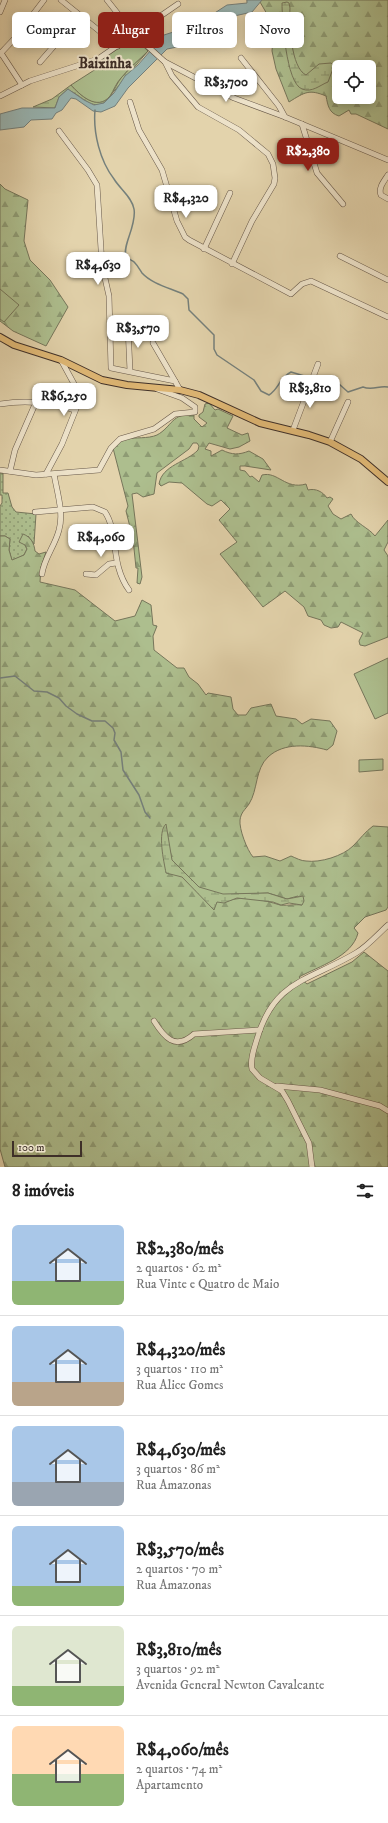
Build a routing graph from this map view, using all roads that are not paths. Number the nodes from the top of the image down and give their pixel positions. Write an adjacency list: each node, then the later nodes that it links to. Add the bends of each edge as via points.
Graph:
1 (6, 0): 6 (street)
2 (44, 0): 15 (street)
3 (61, 0): 7 (street)
4 (106, 0): 8 (street)
5 (178, 4): 9 (street)
6 (0, 12)
7 (75, 12)
8 (116, 12)
9 (164, 14)
10 (90, 24): 11 (street)
11 (98, 30)
12 (52, 48): 18 (street)
13 (115, 48): 19 (street, via 89,63)
14 (149, 48): 17 (street)
15 (1, 53): 19 (street)
16 (241, 58): 22 (street, via 280,106)
17 (163, 61): 22 (street, via 234,98); 32 (street, via 198,107 236,128 268,154 273,164 273,186 252,221)
18 (40, 62)
19 (22, 85): 20 (street)
20 (0, 96)
21 (130, 102): 30 (street, via 139,130 162,170 180,229 189,240)
22 (285, 116): 23 (street)
23 (302, 124): 25 (street); 29 (street, via 317,173)
24 (59, 131): 40 (street, via 98,186 102,265 109,296 111,368)
25 (388, 160)
26 (388, 176): 28 (street, via 380,192)
27 (230, 193): 30 (street)
28 (388, 199)
29 (343, 204)
30 (204, 249): 32 (street)
31 (340, 256): 33 (street)
32 (232, 264): 34 (street, via 291,294 302,284 311,281)
33 (388, 280)
34 (388, 318)
35 (128, 327): 40 (street)
36 (0, 337): 38 (main road, via 14,345)
37 (153, 343): 41 (street)
38 (60, 360): 42 (main road, via 102,380); 47 (street, via 80,396)
39 (318, 364): 48 (street)
40 (130, 371): 41 (street)
41 (175, 381): 43 (street)
42 (151, 387): 43 (main road); 53 (street, via 190,402 195,407 194,412 175,414 154,429 120,439 111,448 99,470)
43 (180, 390): 48 (main road, via 208,398 260,423)
44 (36, 402): 46 (street); 47 (street, via 49,402); 51 (street, via 15,450)
45 (348, 402): 49 (street)
46 (0, 404)
47 (75, 410): 52 (street, via 59,451)
48 (294, 430): 49 (main road)
49 (330, 442): 54 (main road, via 361,459)
50 (0, 470): 51 (street)
51 (10, 471): 52 (street)
52 (46, 474): 53 (street)
53 (54, 474): 55 (street)
54 (388, 482)
55 (60, 509): 56 (street); 57 (street, via 93,507 105,512 110,524); 58 (street, via 59,530)
56 (36, 512)
57 (116, 563): 59 (street, via 106,566 96,575); 60 (street)
58 (42, 574)
59 (86, 574)
60 (129, 590)
61 (388, 925): 63 (street, via 358,952 304,979 280,995)
62 (154, 1021): 63 (street, via 168,1040 175,1041 188,1039 194,1034)
63 (260, 1030): 64 (street, via 251,1063 252,1069 260,1078)
64 (276, 1086): 65 (street, via 320,1090 380,1106); 66 (street, via 288,1101 309,1143)
65 (388, 1111)
66 (312, 1167)

